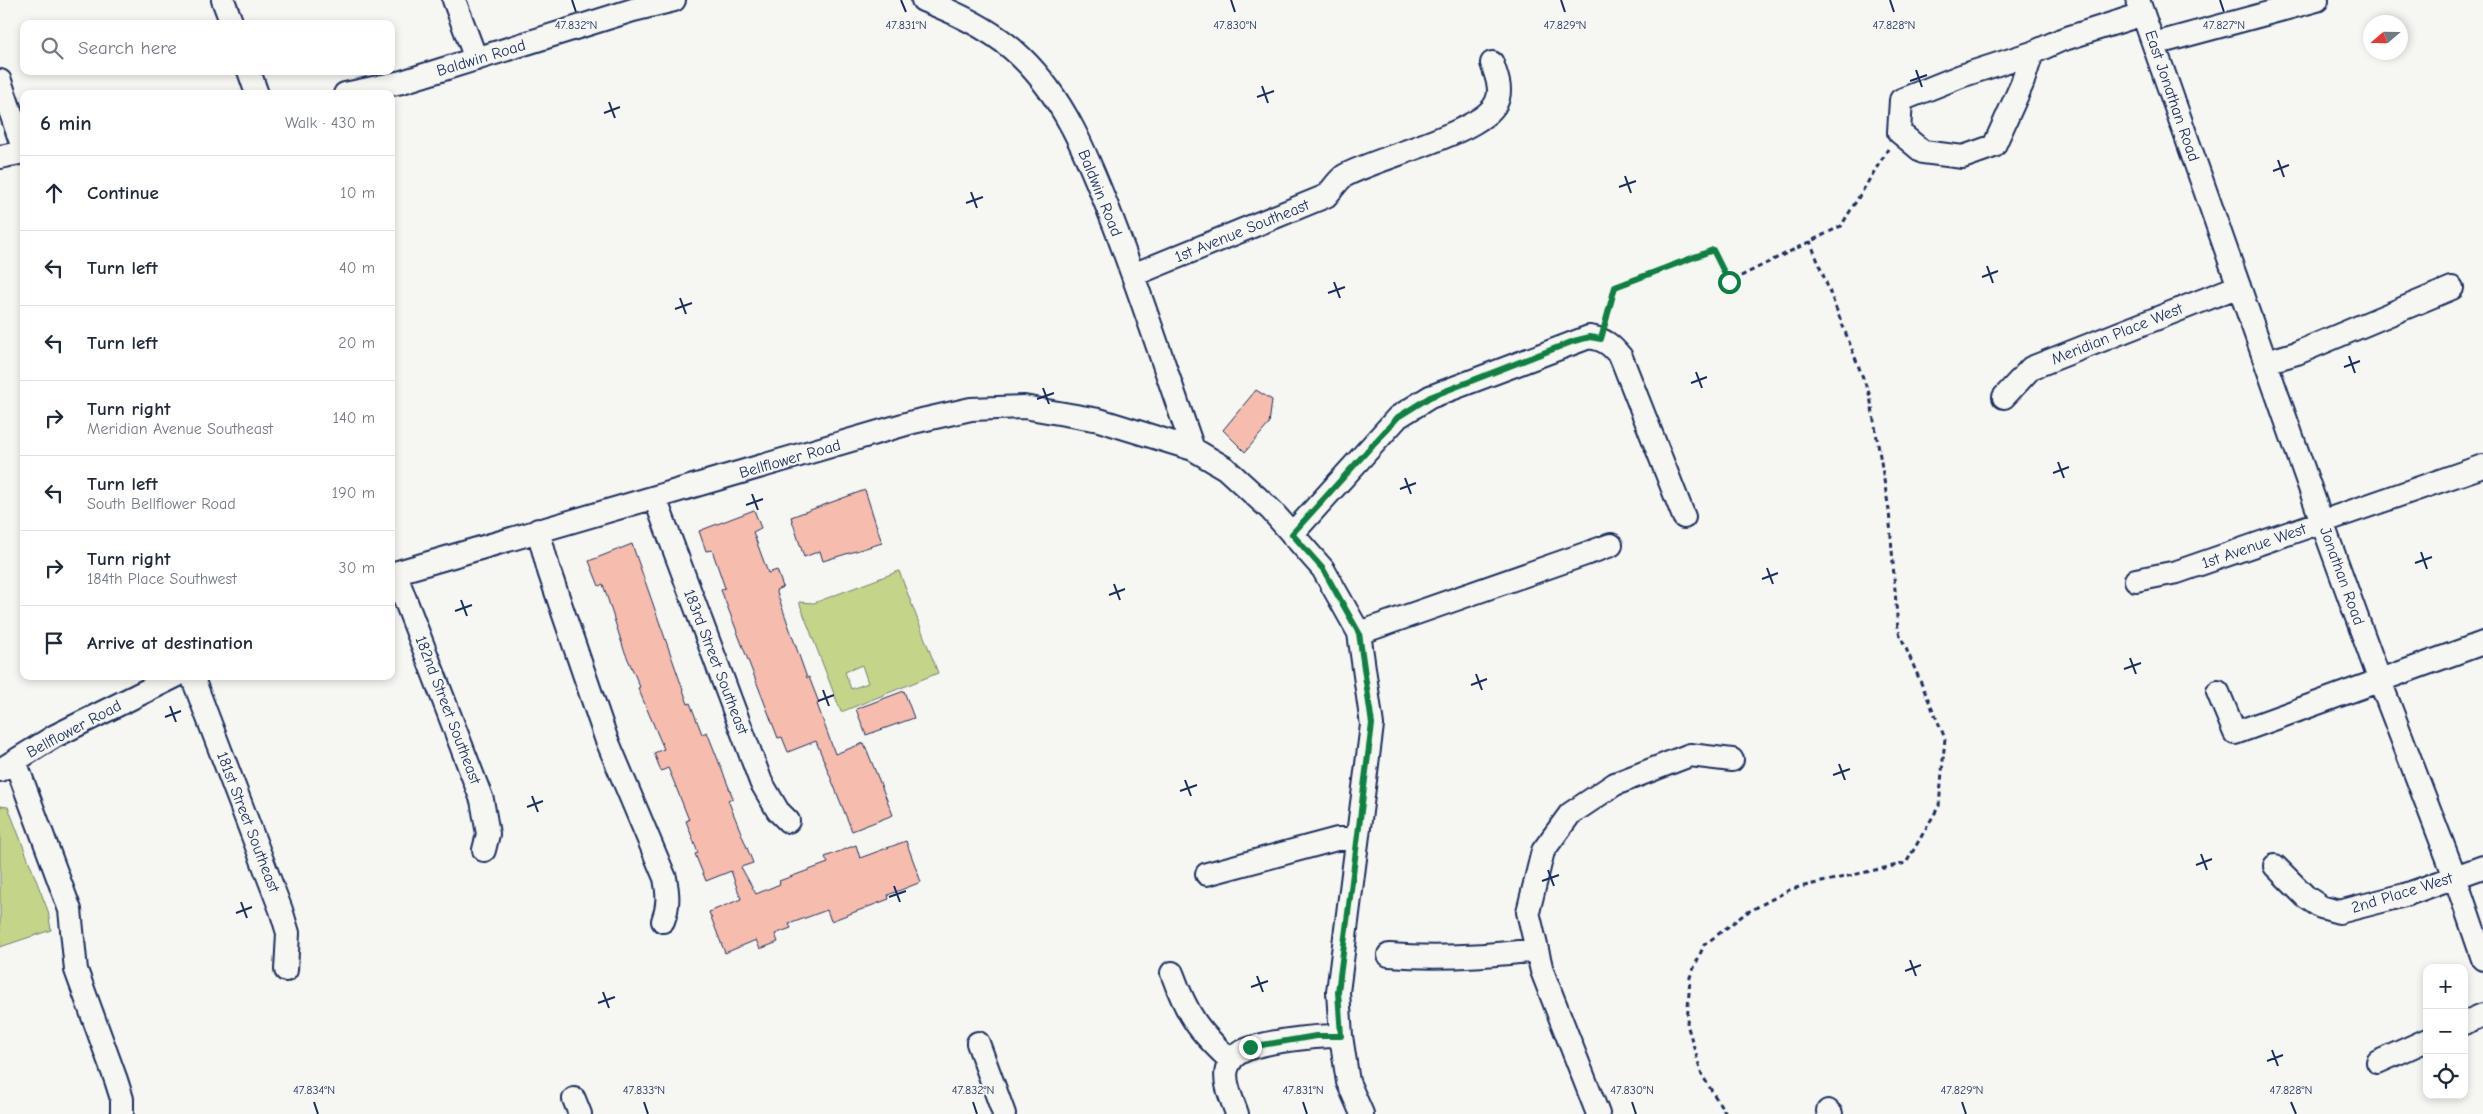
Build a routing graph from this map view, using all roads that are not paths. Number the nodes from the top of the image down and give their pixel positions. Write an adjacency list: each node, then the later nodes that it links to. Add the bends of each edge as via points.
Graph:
1 (223, 0): 9 (street)
2 (454, 0): 12 (street)
3 (674, 0): 6 (street, Baldwin Road)
4 (2317, 0): 8 (street)
5 (931, 1): 22 (street, Baldwin Road, via 998,39 1046,83 1088,158)
6 (632, 5): 12 (street, Baldwin Road)
7 (2140, 7): 10 (street, East Jonathan Road); 11 (street)
8 (2264, 7): 10 (street)
9 (230, 20)
10 (2154, 44): 21 (street, East Jonathan Road)
11 (2032, 52): 11 (street, via 2022,84 1994,146 1962,157 1923,152 1898,132 1902,100)
12 (476, 59): 17 (street, Baldwin Road)
13 (1492, 62): 22 (street, 1st Avenue Southeast, via 1499,84 1496,104 1484,116 1428,143 1343,176 1326,196)
14 (250, 75): 16 (street)
15 (0, 81): 18 (street)
16 (256, 90)
17 (364, 90)
18 (20, 139)
19 (20, 152): 20 (street)
20 (0, 156)
21 (2206, 192): 23 (street, Jonathan Road)
22 (1133, 275): 27 (street, Baldwin Road)
23 (2239, 286): 25 (street, Jonathan Road); 26 (street, Meridian Place West, via 2031,368)
24 (2452, 288): 25 (street, via 2297,353)
25 (2266, 362): 31 (street, Jonathan Road)
26 (2004, 397)
27 (1193, 449): 29 (street, Bellflower Road, via 1099,420 1024,406 971,408); 33 (street, Bellflower Road, via 1225,468)
28 (2483, 466): 31 (street, 1st Avenue West)
29 (655, 498): 32 (street, Bellflower Road); 46 (street, 183rd Street Southeast, via 761,782 778,811)
30 (1684, 516): 33 (street, via 1622,357 1601,339 1590,337 1412,406 1386,429)
31 (2322, 522): 37 (street, 1st Avenue West, via 2177,572); 42 (street, Jonathan Road)
32 (538, 530): 35 (street, Bellflower Road); 53 (street, via 606,738 665,878 668,908)
33 (1292, 534): 38 (street, Bellflower Road, via 1323,569)
34 (1611, 545): 38 (street)
35 (395, 572)
36 (395, 578): 48 (street, 182nd Street Southeast, via 482,800 488,834)
37 (2136, 580)
38 (1359, 633): 47 (street, via 1372,724)
39 (2483, 643): 42 (street)
40 (168, 680): 45 (street, Bellflower Road, via 55,736)
41 (194, 680): 57 (street, 181st Street Southeast, via 281,910 288,933)
42 (2380, 681): 43 (street, via 2235,733); 52 (street, Jonathan Road)
43 (2218, 692)
44 (1732, 760): 54 (street, via 1690,755 1614,784 1570,814 1543,851 1528,912)
45 (7, 766): 66 (street, via 70,910 76,970 116,1080 122,1099)
46 (788, 821)
47 (1357, 839): 51 (street, via 1337,840); 61 (street, via 1338,992)
48 (484, 850)
49 (2275, 866): 52 (street, 2nd Place West, via 2306,897 2321,907 2339,912 2405,895)
50 (2483, 867): 52 (street, 2nd Place West)
51 (1207, 874)
52 (2455, 877): 56 (street, Jonathan Road)
53 (663, 921)
54 (1537, 950): 55 (street, via 1426,958); 70 (street, via 1542,971)
55 (1389, 955)
56 (2483, 959)
57 (286, 970)
58 (1172, 973): 64 (street, via 1190,1017 1205,1037)
59 (2483, 1015): 60 (street)
60 (2468, 1021)
61 (1341, 1036): 64 (street, via 1316,1036 1250,1047); 69 (street, via 1348,1082)
62 (2423, 1042): 65 (street)
63 (978, 1043): 67 (street)
64 (1231, 1061): 68 (street, via 1226,1070 1228,1088)
65 (2378, 1062)
66 (122, 1114)
67 (1004, 1114)
68 (1238, 1114)
69 (1362, 1114)
70 (1598, 1114)

